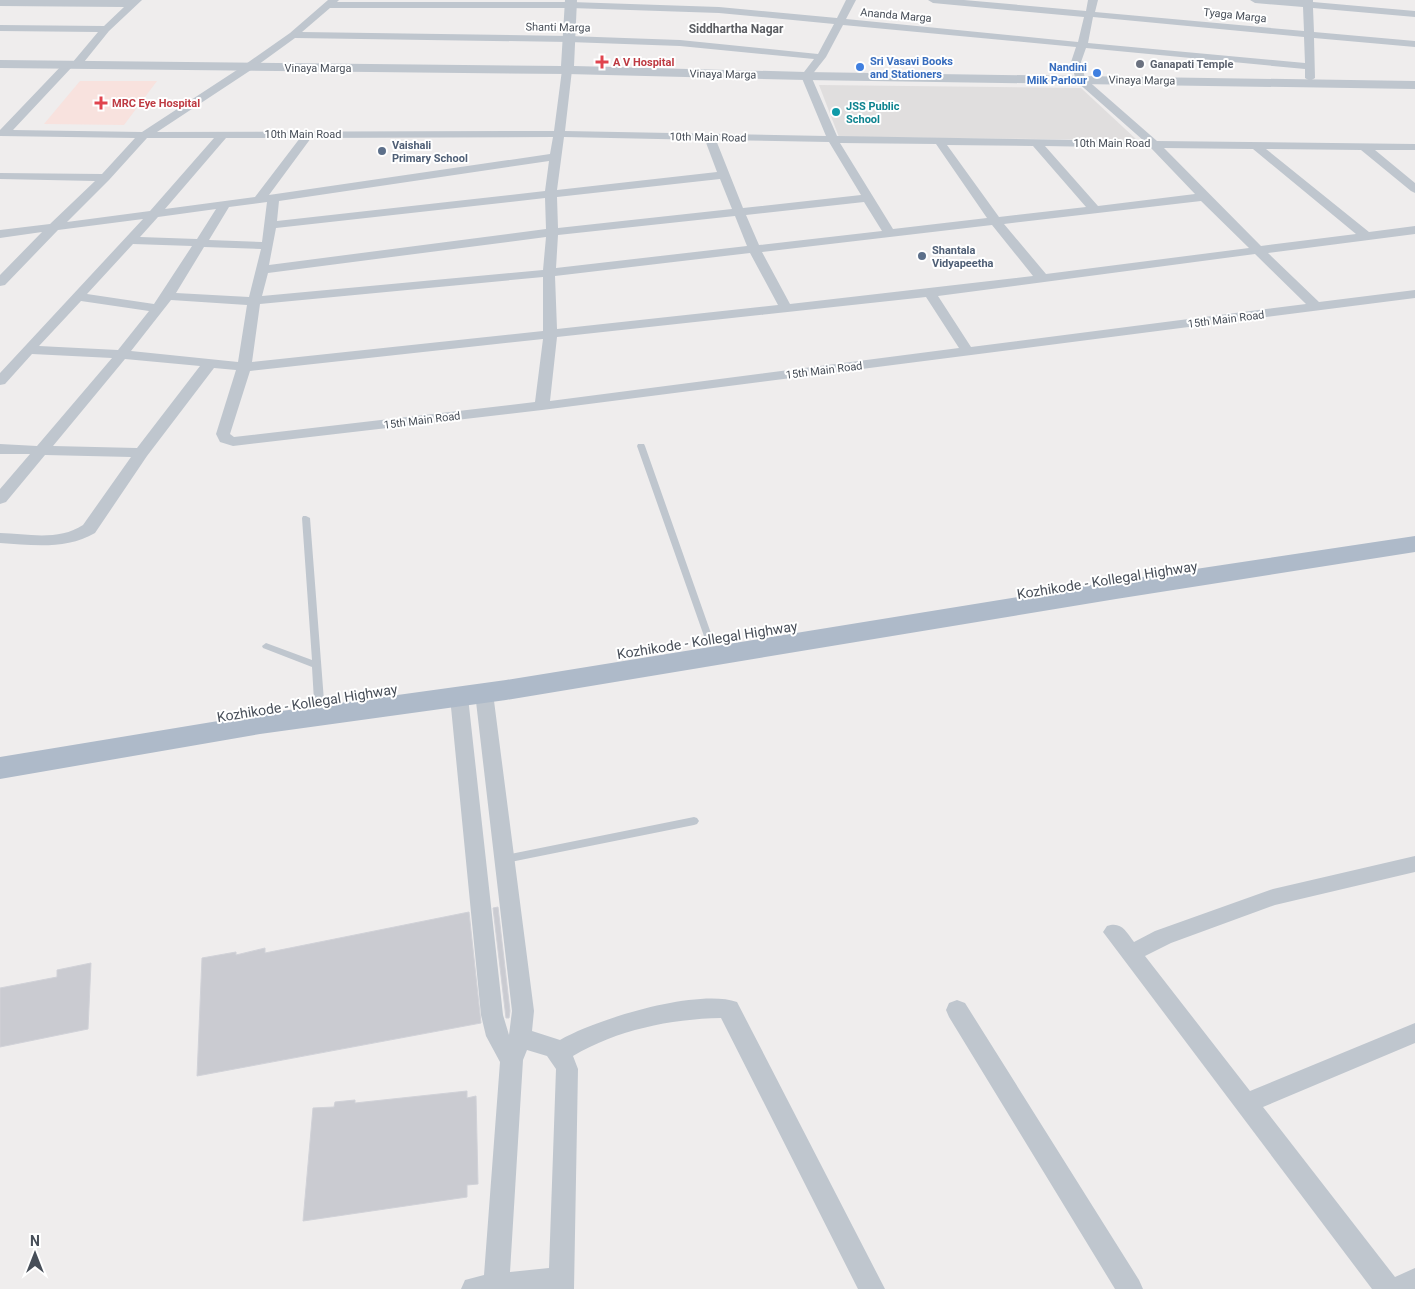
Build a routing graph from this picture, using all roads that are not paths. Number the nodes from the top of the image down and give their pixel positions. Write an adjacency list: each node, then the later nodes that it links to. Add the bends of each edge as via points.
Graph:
1 (851, 0): 12 (street)
2 (933, 0): 10 (street, Tyaga Marga)
3 (1093, 0): 10 (street)
4 (1255, 0): 6 (street)
5 (135, 2): 7 (street); 14 (street)
6 (1309, 2): 11 (street); 16 (street)
7 (0, 3)
8 (331, 3): 9 (street, Ananda Marga); 15 (street)
9 (571, 3): 12 (street, Ananda Marga, via 719,10); 17 (street)
10 (1090, 14): 16 (street, Tyaga Marga); 19 (street)
11 (1415, 14)
12 (838, 23): 19 (street, Ananda Marga); 20 (street)
13 (0, 28): 14 (street)
14 (106, 29): 22 (street)
15 (293, 35): 17 (street, Shanti Marga); 24 (street)
16 (1310, 35): 18 (street, Tyaga Marga); 23 (street)
17 (569, 39): 20 (street, Shanti Marga, via 704,44); 25 (street)
18 (1415, 44)
19 (1082, 45): 23 (street, Ananda Marga); 27 (street, via 1076,62)
20 (821, 57): 26 (street)
21 (0, 64): 22 (street, Vinaya Marga)
22 (72, 65): 24 (street, Vinaya Marga); 30 (street)
23 (1311, 67): 28 (street)
24 (247, 68): 25 (street, Vinaya Marga); 33 (street)
25 (567, 70): 26 (street, Vinaya Marga); 32 (street)
26 (806, 76): 27 (street, Vinaya Marga); 36 (street)
27 (1080, 79): 28 (street, Vinaya Marga); 38 (street)
28 (1310, 83): 29 (street, Vinaya Marga)
29 (1415, 85)
30 (2, 133): 33 (street, 10th Main Road)
31 (224, 134): 33 (street, 10th Main Road); 34 (street, 10th Main Road); 56 (street)
32 (560, 134): 34 (street, 10th Main Road); 35 (street, 10th Main Road); 43 (street)
33 (144, 135): 46 (street)
34 (308, 135): 52 (street)
35 (709, 136): 36 (street, 10th Main Road); 44 (street)
36 (832, 138): 37 (street, 10th Main Road); 51 (street)
37 (939, 141): 39 (street, 10th Main Road); 57 (street)
38 (1153, 143): 39 (street, 10th Main Road); 40 (street, 10th Main Road); 49 (street)
39 (1036, 144): 54 (street)
40 (1255, 145): 41 (street, 10th Main Road); 64 (street)
41 (1363, 146): 42 (street, 10th Main Road); 47 (street)
42 (1415, 147)
43 (556, 157): 48 (street); 50 (street)
44 (723, 175): 48 (street); 55 (street)
45 (0, 176): 46 (street)
46 (105, 178): 59 (street)
47 (1415, 189)
48 (551, 193): 58 (street); 61 (street)
49 (1204, 197): 54 (street); 69 (street)
50 (273, 198): 52 (street); 58 (street)
51 (869, 198): 55 (street); 62 (street)
52 (258, 200): 53 (street)
53 (226, 203): 56 (street); 66 (street)
54 (1096, 211): 57 (street)
55 (738, 213): 61 (street); 68 (street)
56 (154, 214): 59 (street); 65 (street)
57 (996, 222): 62 (street); 72 (street)
58 (271, 225): 67 (street)
59 (54, 227): 63 (street); 73 (street)
60 (1415, 230): 64 (street)
61 (552, 232): 70 (street); 71 (street)
62 (889, 233): 68 (street)
63 (0, 234)
64 (1366, 236): 69 (street)
65 (130, 240): 66 (street); 77 (street)
66 (202, 243): 67 (street); 76 (street)
67 (268, 246): 70 (street)
68 (754, 249): 71 (street); 79 (street)
69 (1259, 250): 72 (street); 81 (street)
70 (261, 270): 78 (street)
71 (549, 273): 78 (street); 82 (street)
72 (1042, 278): 74 (street)
73 (0, 282)
74 (930, 293): 79 (street); 84 (street)
75 (1415, 294): 81 (street, 15th Main Road)
76 (166, 296): 78 (street); 80 (street)
77 (77, 297): 80 (street); 83 (street)
78 (254, 301): 87 (street)
79 (785, 307): 82 (street)
80 (157, 308): 85 (street)
81 (1316, 308): 84 (street, 15th Main Road)
82 (550, 335): 87 (street); 89 (street)
83 (29, 350): 85 (street); 88 (street)
84 (968, 352): 89 (street, 15th Main Road)
85 (121, 354): 86 (street); 92 (street)
86 (210, 363): 87 (street); 93 (street)
87 (244, 367): 89 (street, 15th Main Road, via 223,434 233,442)
88 (0, 380)
89 (542, 406)
90 (640, 446): 99 (lane)
91 (0, 449): 92 (street)
92 (41, 450): 93 (street); 94 (street)
93 (141, 453): 97 (street, via 84,534 59,540)
94 (0, 499)
95 (306, 518): 101 (lane)
96 (1415, 534): 99 (main road, Kozhikode - Kollegal Highway)
97 (0, 538)
98 (1415, 544): 102 (main road)
99 (709, 639): 103 (main road, Kozhikode - Kollegal Highway)
100 (266, 646): 101 (lane)
101 (316, 665): 103 (lane)
102 (471, 695): 105 (main road, via 260,724); 107 (street); 113 (street, via 492,1015 497,1036)
103 (319, 701): 104 (main road, Kozhikode - Kollegal Highway)
104 (0, 753)
105 (0, 768)
106 (694, 821): 107 (lane)
107 (505, 859): 113 (street, via 524,1010)
108 (1415, 864): 110 (street, via 1273,897)
109 (1114, 932): 110 (street)
110 (1131, 953): 115 (street)
111 (957, 1010): 120 (street)
112 (1415, 1034): 115 (street)
113 (515, 1049): 114 (street, via 554,1047); 118 (street)
114 (560, 1052): 117 (street, via 567,1069); 119 (street, via 584,1037 624,1022 708,1008 729,1009)
115 (1246, 1103): 121 (street)
116 (1415, 1281): 122 (street)
117 (561, 1285): 118 (street)
118 (489, 1288)
119 (868, 1288)
120 (1130, 1289)
121 (1388, 1289)
122 (1399, 1289)

